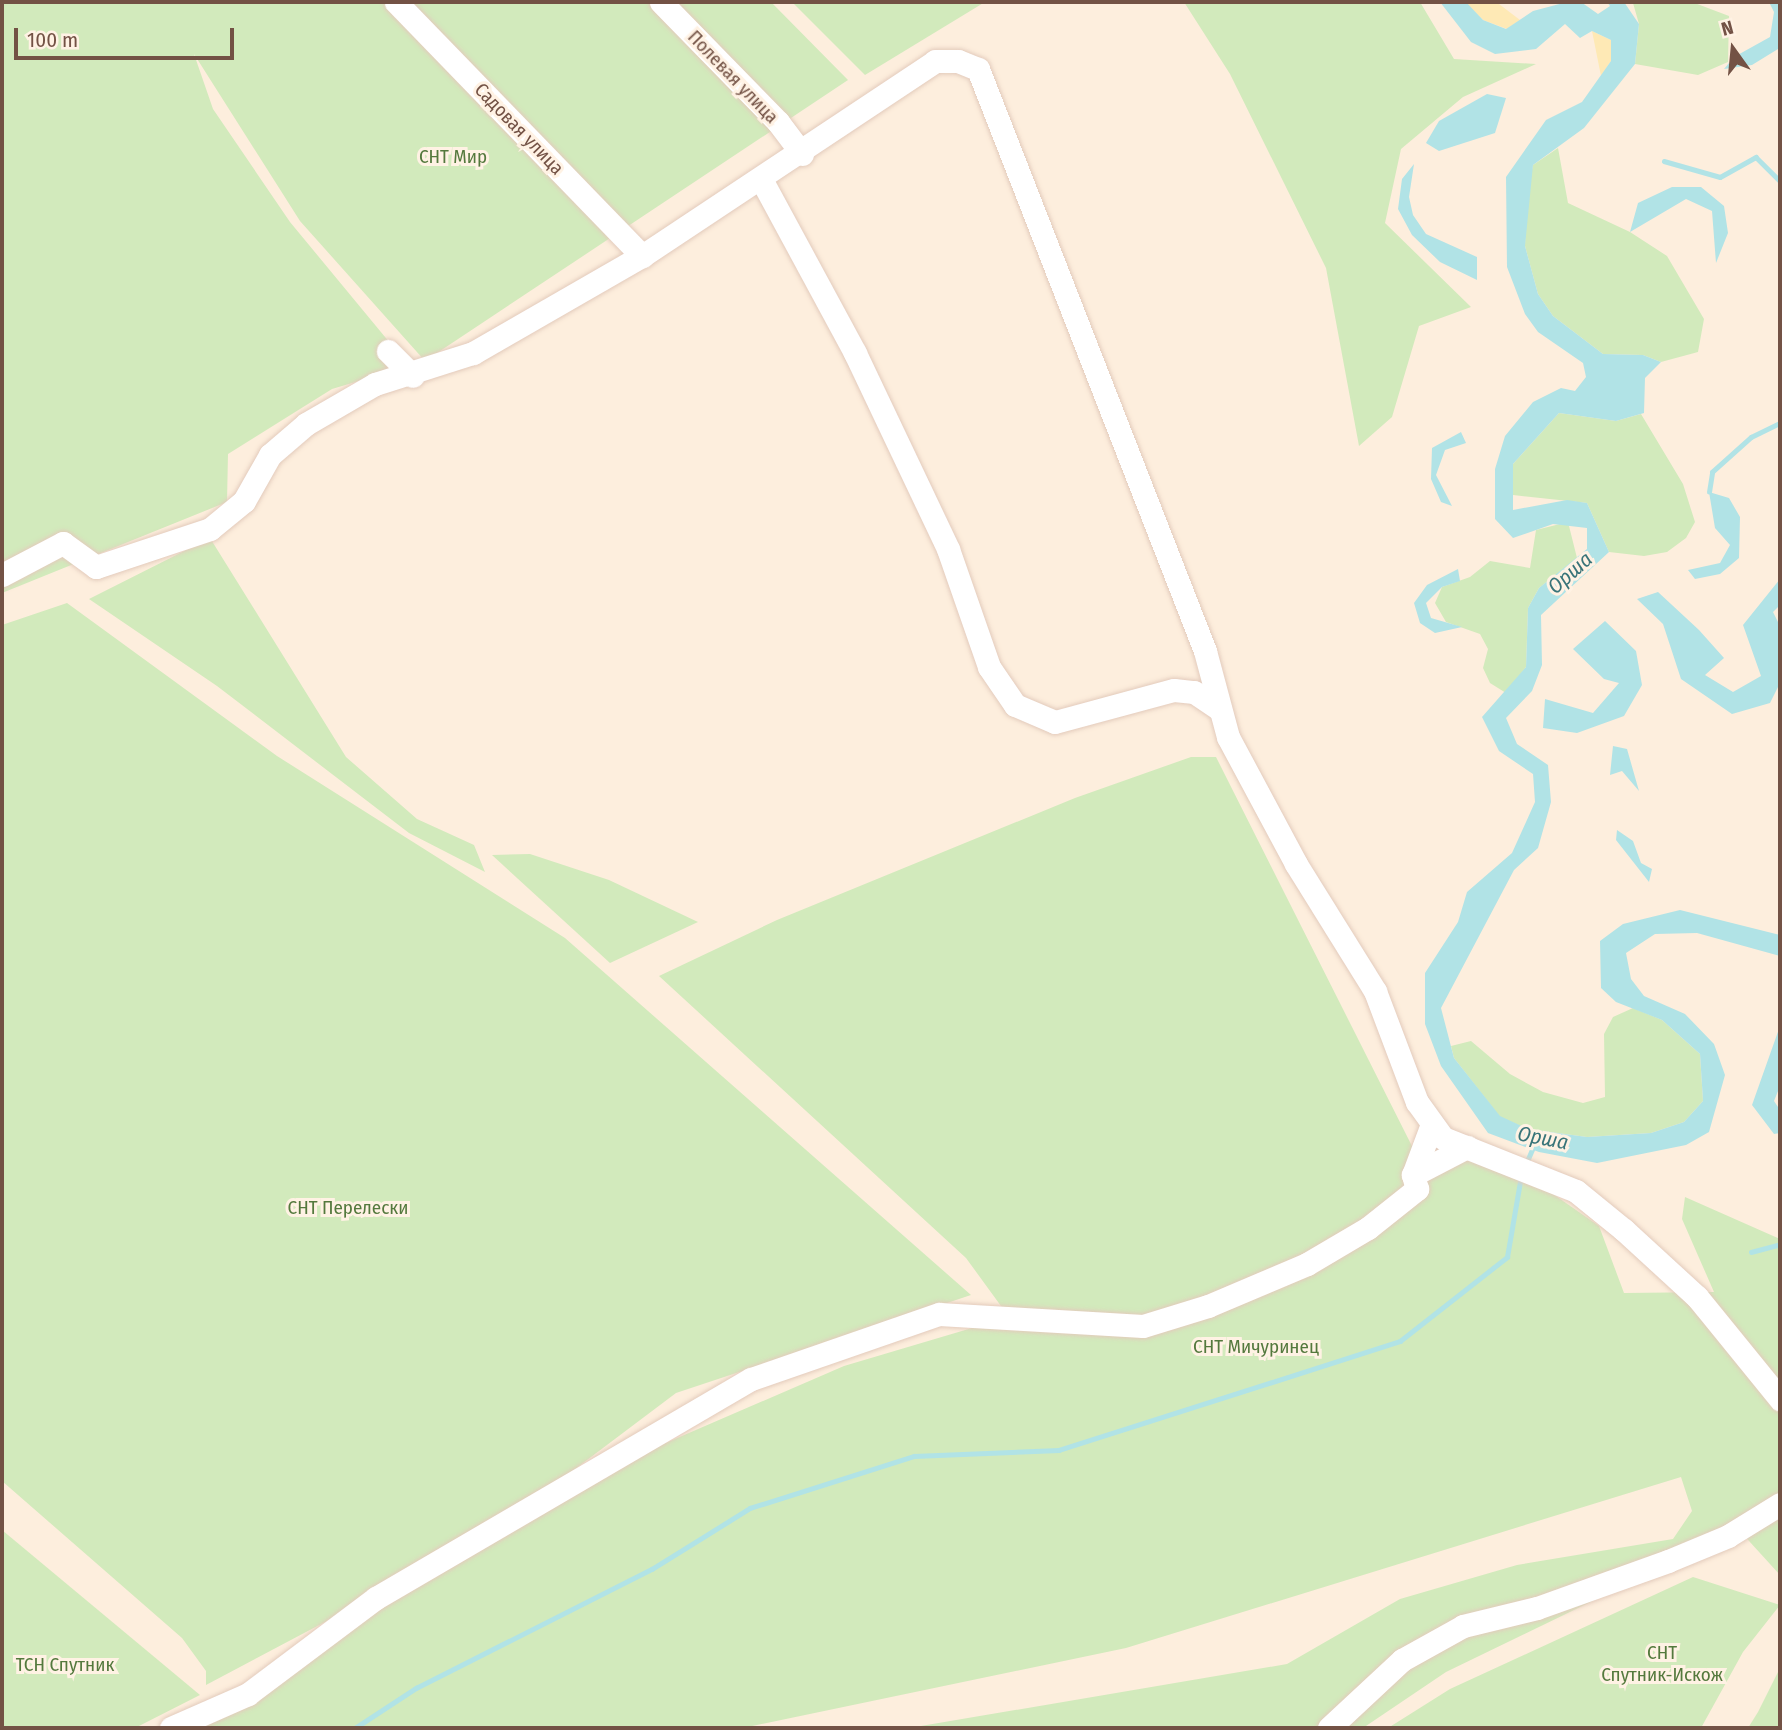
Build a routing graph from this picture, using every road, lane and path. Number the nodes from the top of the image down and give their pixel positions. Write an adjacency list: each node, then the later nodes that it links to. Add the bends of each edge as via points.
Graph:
1 (396, 2): 5 (street, Садовая улица)
2 (661, 2): 3 (street, Полевая улица, via 778,122)
3 (802, 154): 4 (street); 9 (street, via 935,61 958,61 978,69 1205,651)
4 (761, 179): 5 (street); 9 (street, via 855,352 948,550 989,667 1015,705 1055,722 1174,690 1194,692)
5 (642, 256): 7 (street, via 473,353)
6 (388, 351): 7 (street)
7 (413, 376): 8 (street, via 375,384 306,424 270,455 244,501 210,530 96,567 63,544)
8 (2, 575)
9 (1218, 708): 10 (street, via 1246,777 1375,991 1417,1102)
10 (1432, 1124): 11 (street, via 1443,1138); 12 (street)
11 (1466, 1147): 12 (street); 13 (street, via 1576,1191 1697,1297)
12 (1413, 1175): 15 (street, via 1416,1188 1368,1228 1307,1264 1208,1306 1143,1326 939,1314 751,1380 376,1598 248,1694)
13 (1780, 1399)
14 (1780, 1504): 16 (street, via 1728,1536 1668,1561 1537,1608 1463,1626 1402,1660)
15 (171, 1728)
16 (1329, 1728)

